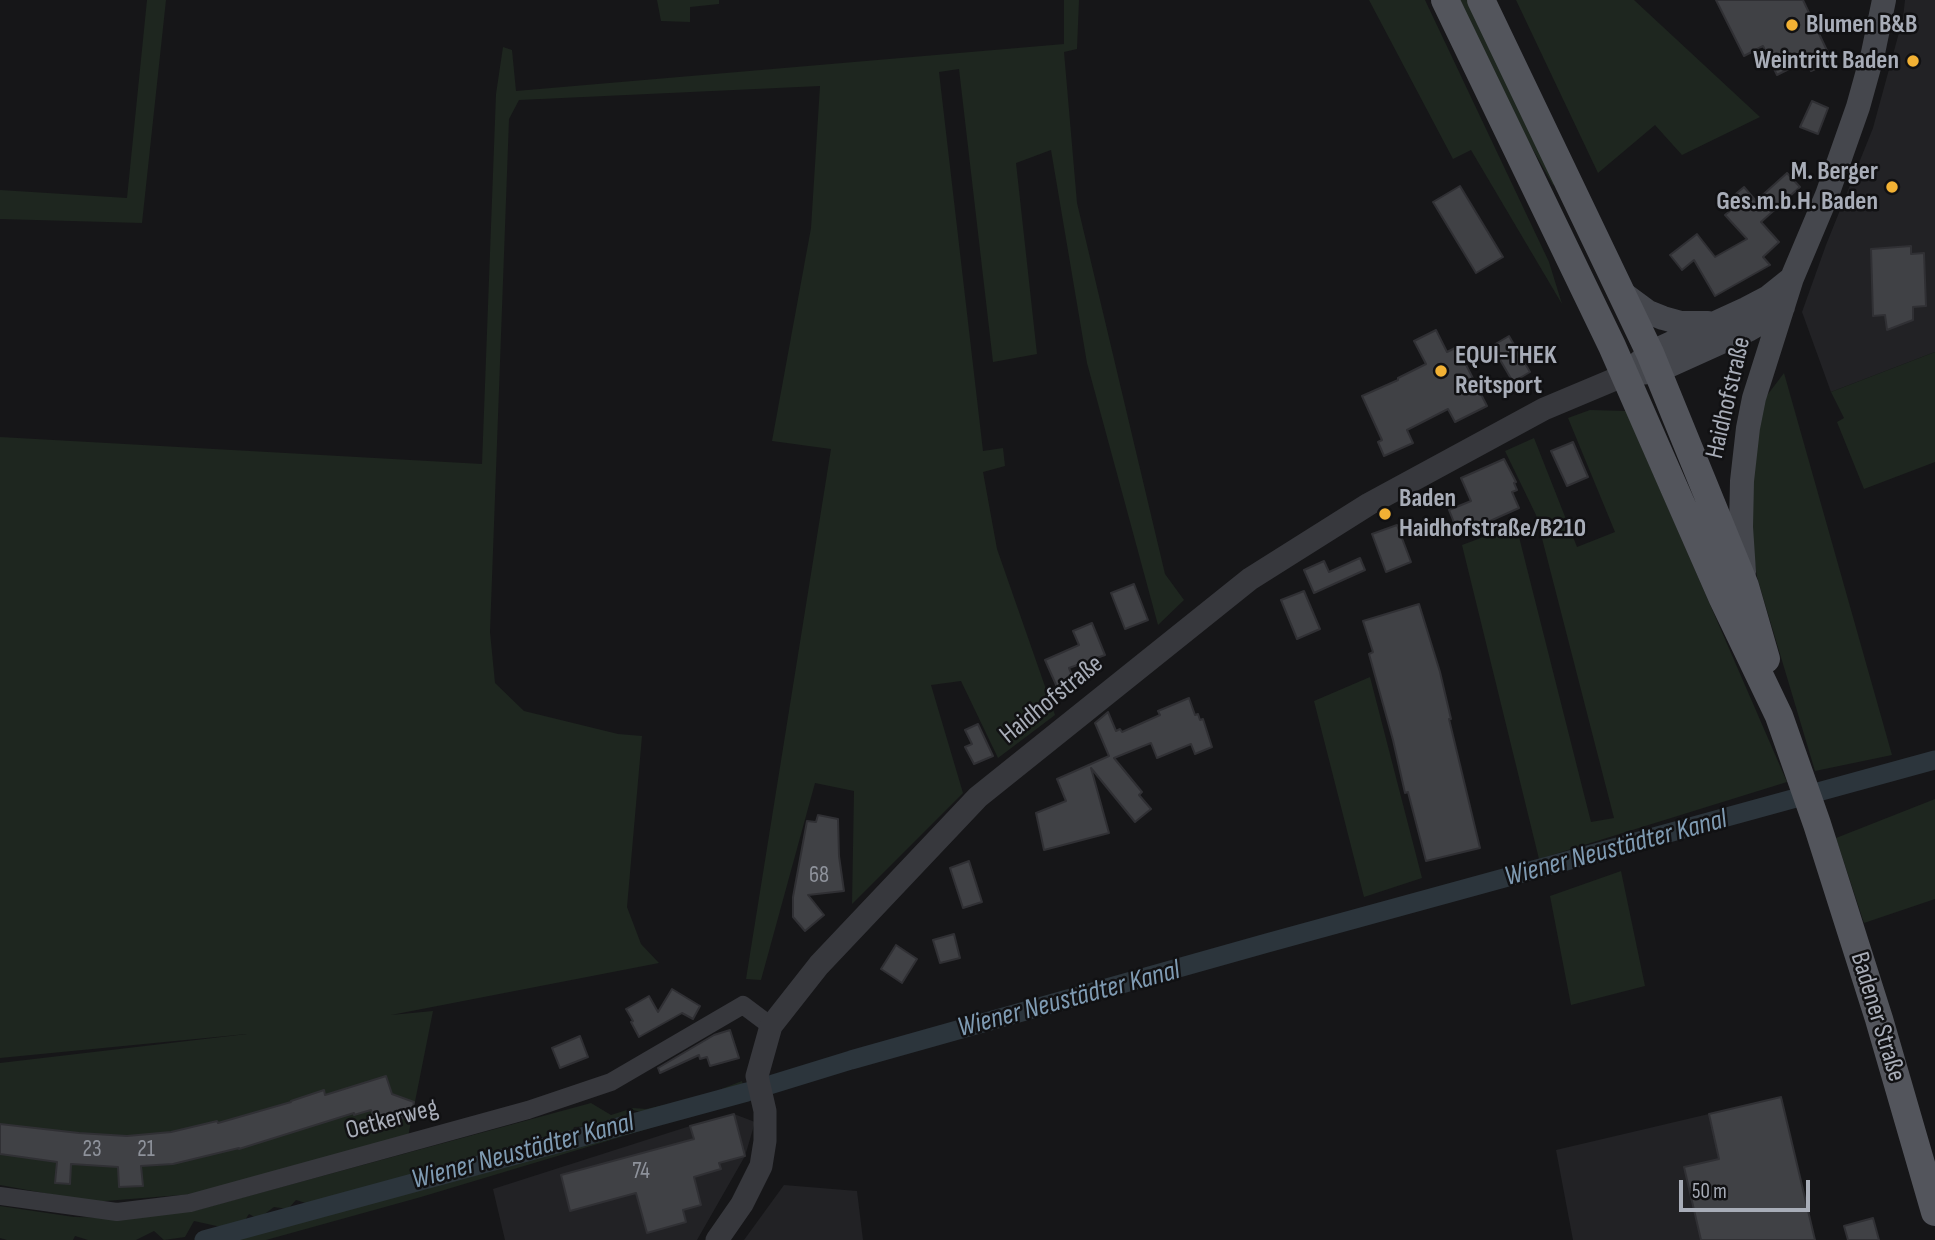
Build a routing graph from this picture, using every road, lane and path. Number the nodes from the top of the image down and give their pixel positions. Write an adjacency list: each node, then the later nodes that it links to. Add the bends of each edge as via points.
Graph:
1 (1445, 0): 9 (main road)
2 (1481, 0): 5 (main road)
3 (1884, 0): 4 (main road, Haidhofstraße, via 1858,107)
4 (1792, 278): 6 (main road, Haidhofstraße); 7 (main road, Haidhofstraße, via 1767,298)
5 (1621, 292): 7 (main road, Haidhofstraße, via 1663,318 1698,324); 8 (main road)
6 (1783, 307): 8 (main road, Haidhofstraße, via 1750,329); 10 (main road, Haidhofstraße, via 1748,428 1741,504)
7 (1719, 321): 8 (main road, Haidhofstraße)
8 (1653, 362): 9 (main road, Haidhofstraße); 10 (main road)
9 (1625, 375): 11 (main road); 12 (street, Haidhofstraße, via 1544,409 1368,504 1250,579 978,797 819,965)
10 (1745, 586): 11 (main road)
11 (1779, 716): 14 (main road, Badener Straße, via 1879,1019)
12 (771, 1026): 13 (street, Oetkerweg, via 744,1005 611,1082 528,1110 190,1203 117,1212); 15 (street, Haidhofstraße, via 760,1086 765,1111 761,1166)
13 (0, 1196)
14 (1935, 1212)
15 (717, 1240)

